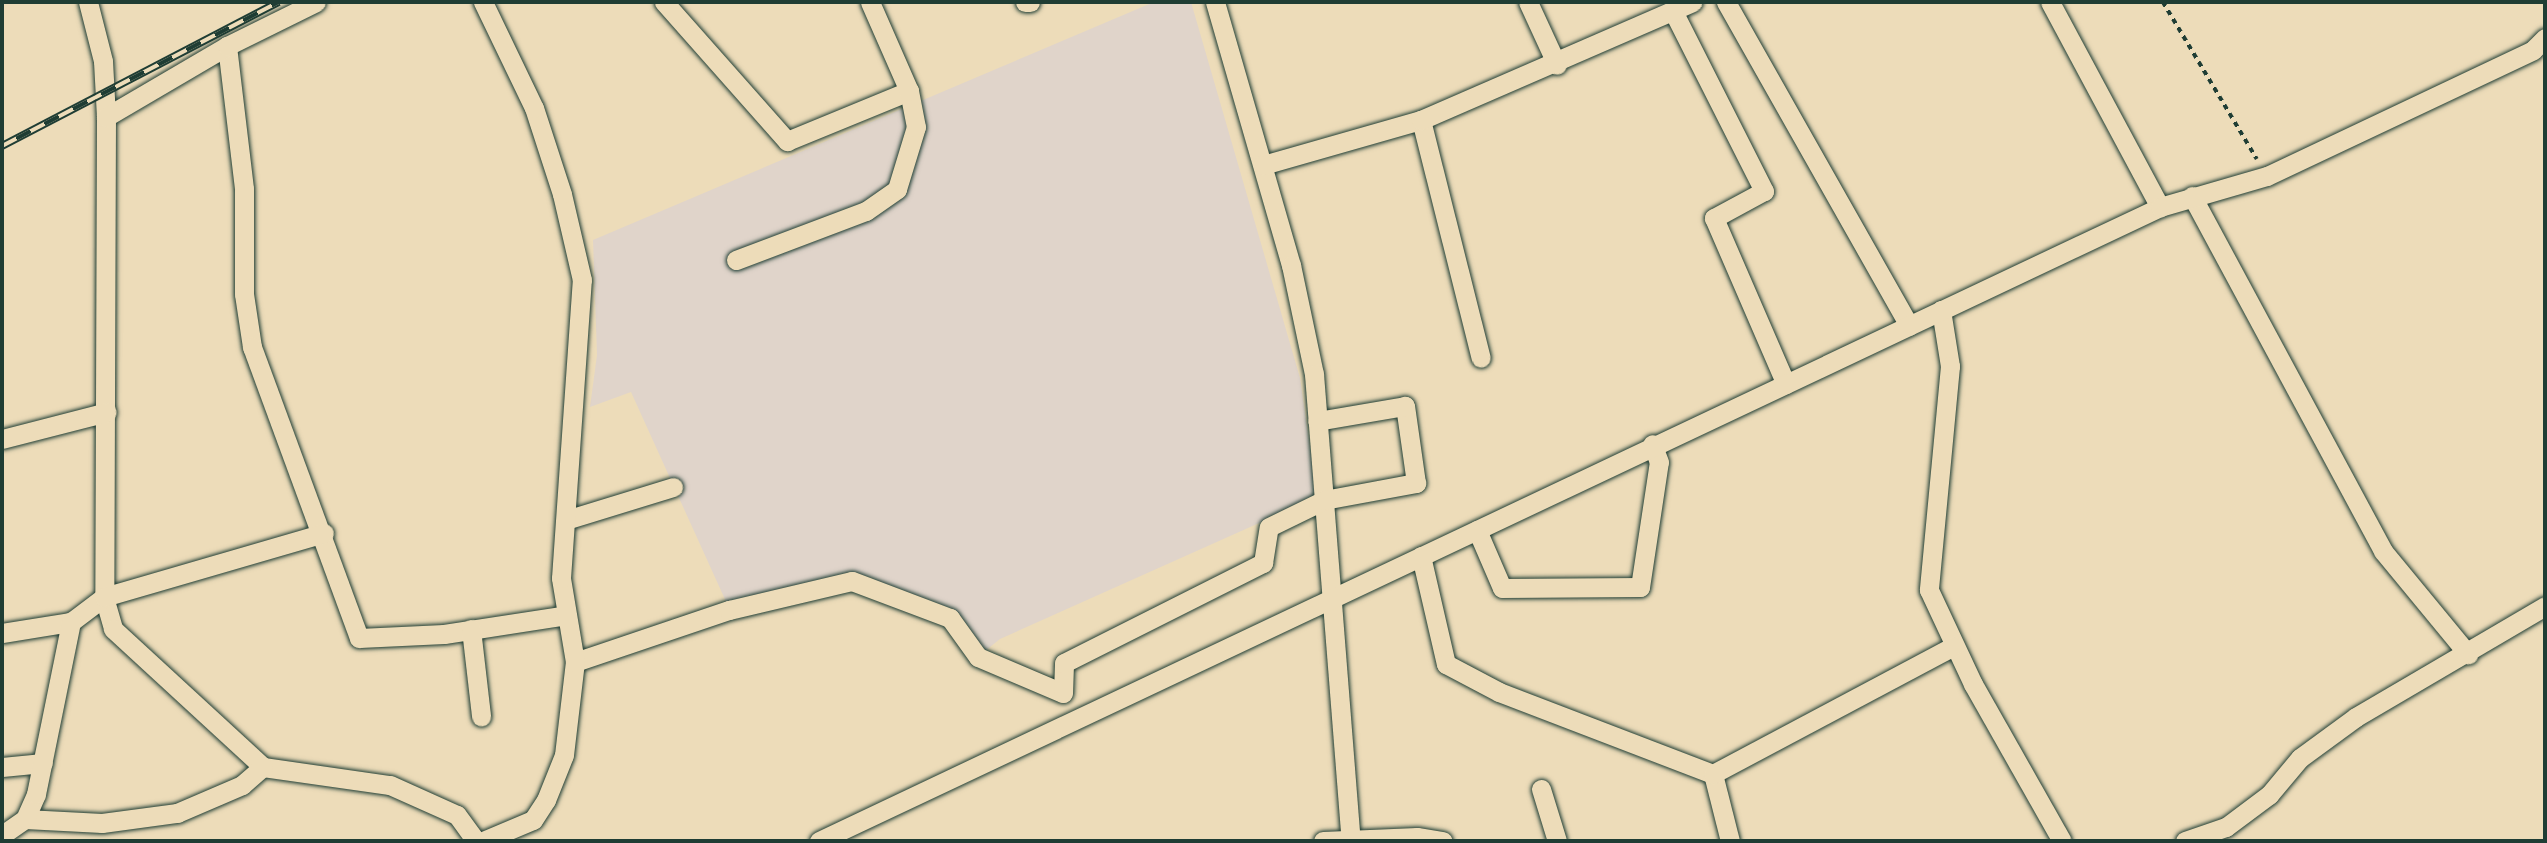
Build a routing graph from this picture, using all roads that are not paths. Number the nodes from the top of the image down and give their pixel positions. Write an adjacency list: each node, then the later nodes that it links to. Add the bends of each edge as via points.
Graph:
1 (88, 2): 16 (street, via 103,61)
2 (316, 2): 12 (street)
3 (483, 2): 32 (street, via 534,108 562,194 582,280)
4 (664, 2): 15 (street, via 787,141)
5 (870, 2): 15 (street)
6 (1214, 2): 18 (street)
7 (1528, 2): 14 (street)
8 (1692, 2): 11 (street)
9 (1726, 2): 23 (street)
10 (2050, 2): 20 (street)
11 (1673, 11): 14 (street); 25 (street, via 1764,191 1714,218)
12 (227, 46): 16 (street); 34 (street, via 244,189 244,294 252,347)
13 (2541, 50): 19 (street, via 2267,176)
14 (1557, 65): 17 (street)
15 (909, 91): 21 (street, via 916,127 897,190 866,211)
16 (106, 117): 26 (street)
17 (1421, 120): 18 (street); 24 (street)
18 (1263, 165): 27 (street, via 1314,374)
19 (2192, 196): 20 (street); 44 (street, via 2383,551)
20 (2160, 207): 22 (street)
21 (736, 260)
22 (1941, 310): 23 (street); 43 (street, via 1950,366 1929,590)
23 (1909, 326): 25 (street)
24 (1481, 358)
25 (1786, 384): 29 (street)
26 (107, 412): 28 (street); 36 (street)
27 (1318, 421): 31 (street); 31 (street, via 1405,406 1416,483)
28 (2, 439)
29 (1652, 444): 33 (street); 33 (street, via 1659,462 1640,587 1502,588)
30 (673, 487): 32 (street)
31 (1324, 500): 37 (street); 45 (street, via 1269,527 1263,563 1064,663 1063,693 978,657 950,618 852,581 729,610)
32 (566, 520): 39 (street, via 561,578)
33 (1477, 530): 35 (street)
34 (324, 533): 36 (street); 41 (street, via 359,638)
35 (1421, 556): 37 (street); 50 (street, via 1446,664 1499,692)
36 (104, 597): 40 (street); 48 (street, via 113,629)
37 (1330, 598): 54 (street); 57 (street)
38 (2545, 607): 44 (street)
39 (568, 614): 41 (street); 45 (street)
40 (71, 622): 42 (street); 47 (street)
41 (471, 629): 46 (street)
42 (2, 633)
43 (1954, 646): 50 (street); 62 (street)
44 (2468, 654): 63 (street, via 2356,717 2300,758 2269,795 2226,827)
45 (575, 662): 56 (street, via 564,755 546,800 533,820)
46 (481, 716)
47 (43, 763): 49 (street); 52 (street)
48 (263, 766): 52 (street, via 242,786 177,813 102,823); 55 (street, via 390,785 457,815)
49 (2, 767)
50 (1713, 774): 61 (street)
51 (1541, 789): 60 (street)
52 (25, 819): 53 (street)
53 (2, 835)
54 (1351, 840): 58 (street); 59 (street)
55 (476, 841)
56 (483, 841)
57 (819, 841)
58 (1323, 841)
59 (1443, 841)
60 (1557, 841)
61 (1730, 841)
62 (2062, 841)
63 (2185, 841)

